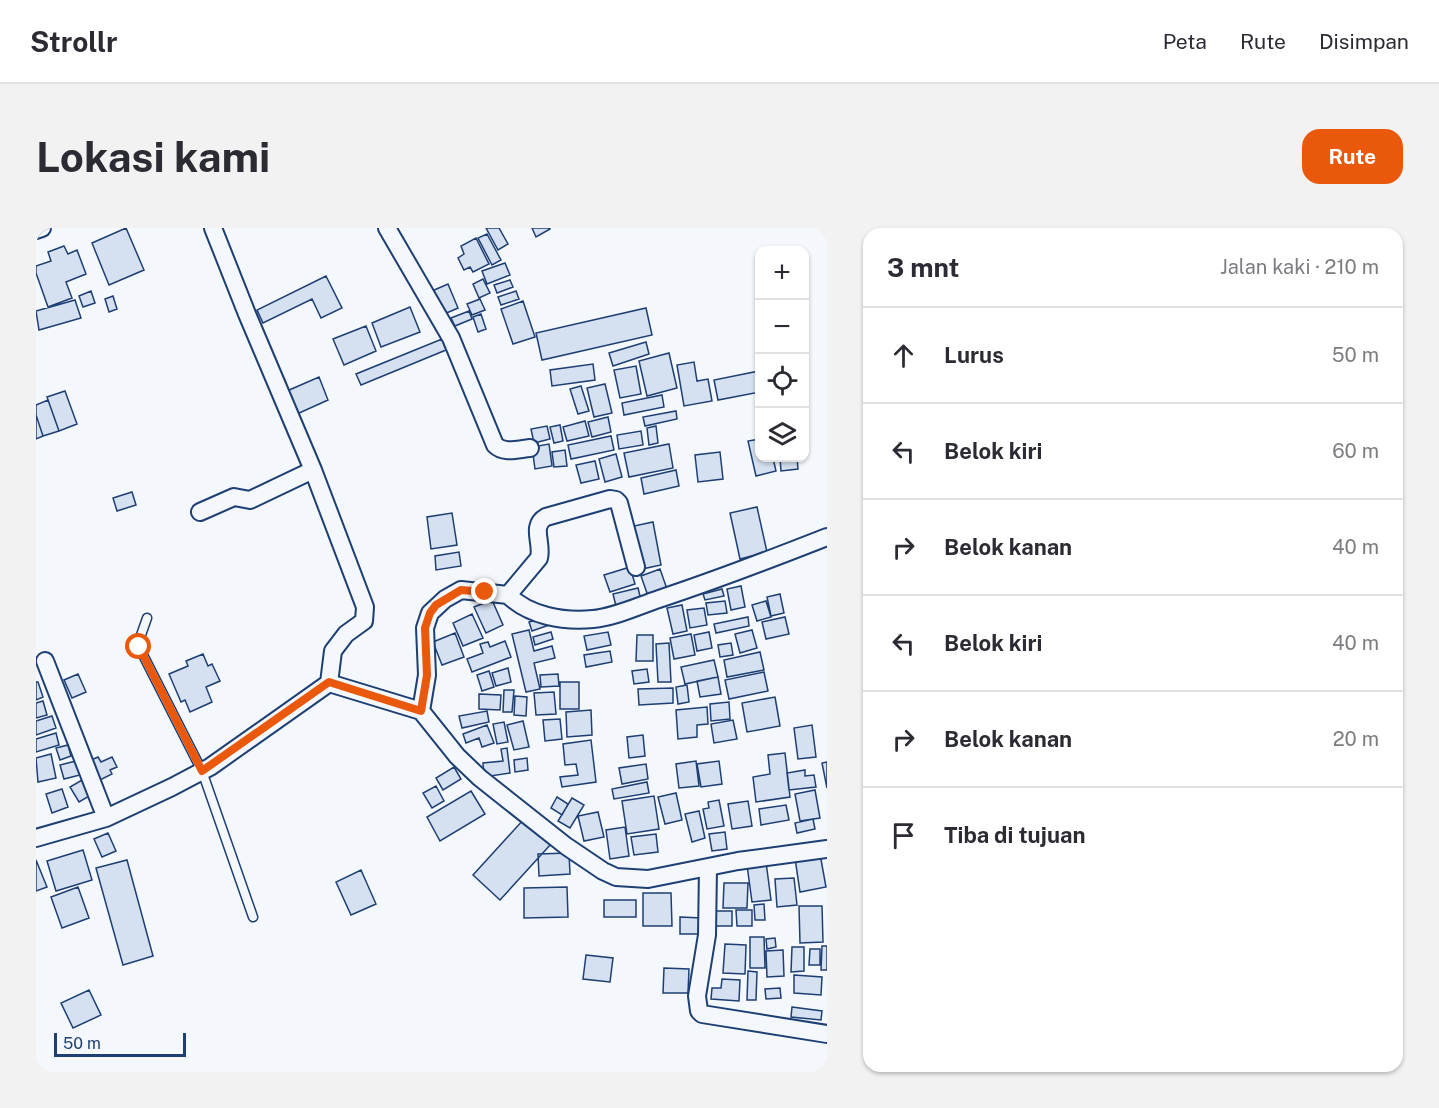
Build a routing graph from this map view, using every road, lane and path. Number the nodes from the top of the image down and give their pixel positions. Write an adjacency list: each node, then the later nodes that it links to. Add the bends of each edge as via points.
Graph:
1 (42, 228): 4 (street)
2 (213, 228): 6 (street)
3 (387, 228): 5 (street, via 451,338 495,445 505,451)
4 (36, 230)
5 (530, 448)
6 (314, 470): 7 (street, via 250,500 234,497); 13 (street, via 366,614 364,621 346,633 333,651)
7 (200, 512)
8 (827, 537): 10 (street, via 723,578 602,618 556,618 526,610)
9 (636, 567): 10 (street, via 619,503 610,499 540,520 539,558)
10 (508, 595): 14 (street, via 461,590 430,613 425,628 427,675)
11 (147, 618): 15 (lane, via 139,647)
12 (45, 662): 16 (street)
13 (329, 682): 14 (street); 15 (street)
14 (421, 711): 19 (street, via 480,778 603,871 616,877 648,879)
15 (202, 771): 16 (street); 20 (lane)
16 (106, 818): 17 (street)
17 (36, 838)
18 (827, 849): 19 (street)
19 (708, 868): 21 (street, via 699,1011)
20 (253, 917)
21 (827, 1034)

